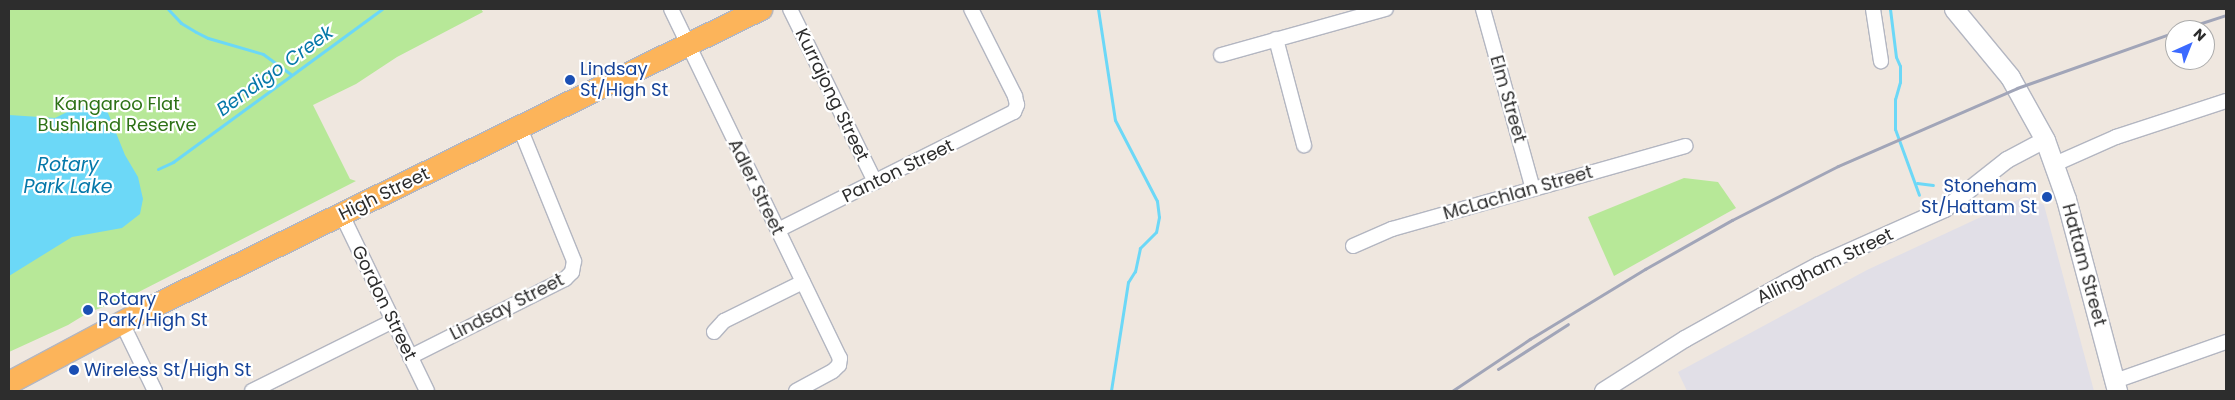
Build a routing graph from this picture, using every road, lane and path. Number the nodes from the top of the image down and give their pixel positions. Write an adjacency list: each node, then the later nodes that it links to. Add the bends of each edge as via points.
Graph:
1 (671, 9): 10 (street, Adler Street)
2 (761, 9): 10 (highway, High Street)
3 (790, 9): 19 (street, Kurrajong Street)
4 (971, 9): 19 (street, Panton Street, via 1015,96 1016,109 1008,117)
5 (1386, 9): 9 (street)
6 (1483, 9): 20 (street, Elm Street)
7 (1873, 9): 12 (street)
8 (1954, 9): 15 (main road, Hattam Street, via 2010,77)
9 (1276, 39): 11 (street); 16 (street)
10 (688, 45): 14 (highway, High Street); 22 (street, Adler Street)
11 (1221, 54)
12 (1881, 61)
13 (2226, 101): 18 (street, via 2116,137)
14 (520, 128): 21 (highway, High Street); 29 (street, Lindsay Street, via 574,261 572,272 565,279)
15 (2045, 140): 18 (main road, Hattam Street); 36 (street, Allingham Street, via 2007,160 1945,209 1795,278 1685,338)
16 (1304, 145)
17 (1686, 146): 20 (street, McLachlan Street)
18 (2055, 164): 31 (main road, Hattam Street)
19 (875, 182): 22 (street, Panton Street)
20 (1533, 189): 23 (street, McLachlan Street, via 1392,229)
21 (342, 215): 25 (street, Gordon Street); 26 (highway, High Street)
22 (778, 230): 24 (street, Adler Street)
23 (1353, 246)
24 (803, 282): 27 (street, via 724,321); 35 (street, Adler Street, via 839,355 840,365)
25 (393, 322): 29 (street, Gordon Street); 33 (street)
26 (122, 323): 30 (highway, High Street); 32 (street)
27 (714, 332)
28 (2226, 342): 31 (street)
29 (410, 356): 34 (street, Gordon Street)
30 (9, 383)
31 (2116, 386)
32 (155, 391)
33 (252, 391)
34 (427, 391)
35 (796, 391)
36 (1603, 391)

